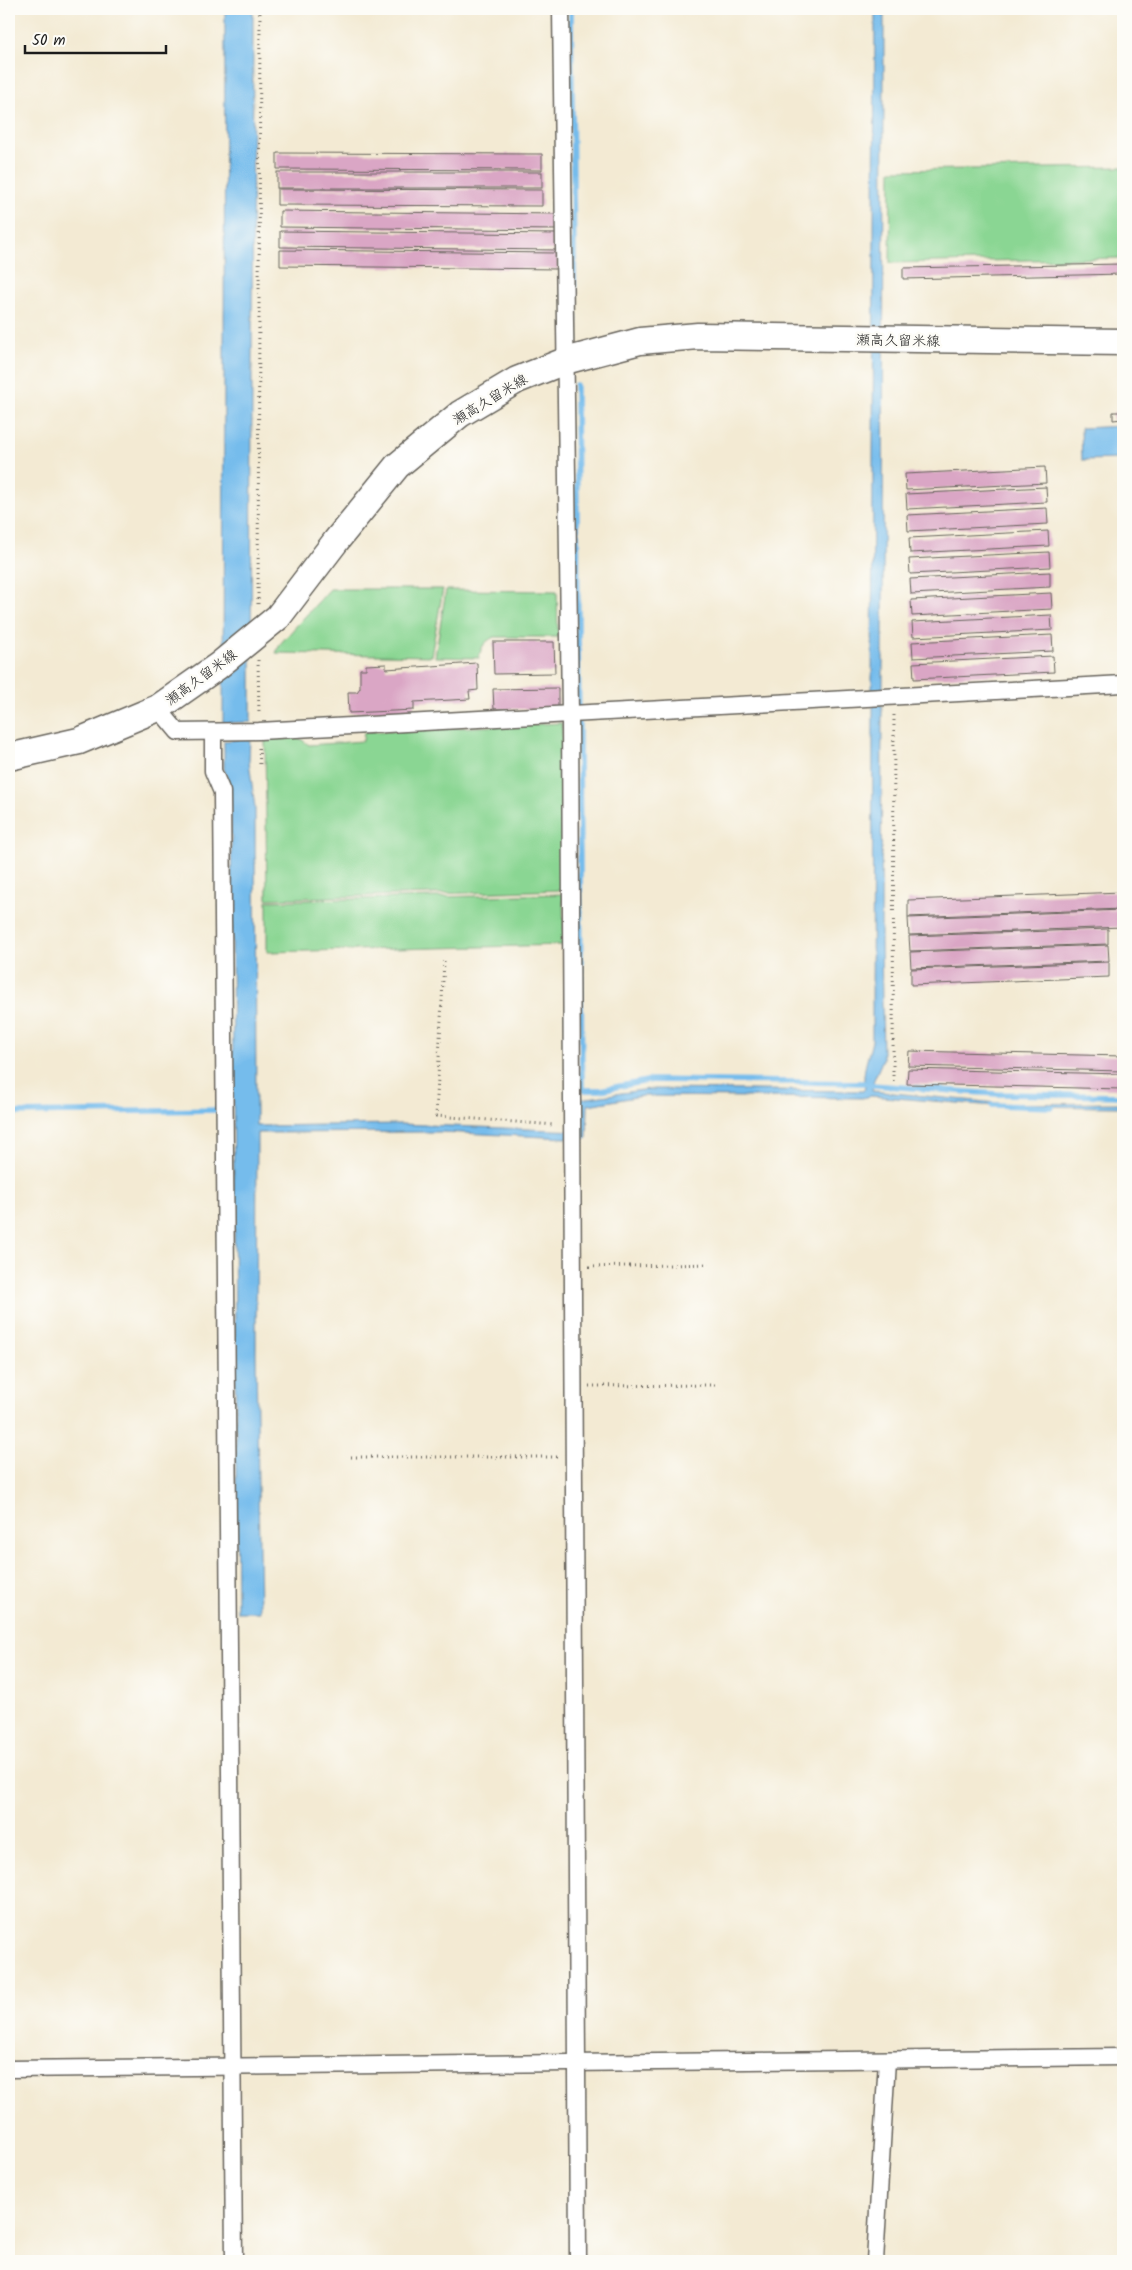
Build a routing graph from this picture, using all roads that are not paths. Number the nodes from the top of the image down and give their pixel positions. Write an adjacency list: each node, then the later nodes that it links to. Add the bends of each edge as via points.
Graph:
1 (562, 9): 3 (street)
2 (1123, 342): 3 (main road, 瀬高久留米線, via 698,336 640,341)
3 (566, 360): 5 (main road, 瀬高久留米線, via 517,380 460,414 398,466 278,617 218,666); 6 (street)
4 (1123, 684): 6 (street)
5 (158, 708): 7 (street, via 178,732); 8 (main road, 瀬高久留米線, via 79,741)
6 (570, 714): 7 (street); 11 (street)
7 (213, 732): 12 (street, via 213,771 222,792)
8 (9, 758)
9 (1123, 2057): 10 (street)
10 (887, 2060): 11 (street); 16 (street)
11 (575, 2063): 12 (street); 15 (street)
12 (233, 2066): 13 (street); 14 (street)
13 (9, 2069)
14 (234, 2261)
15 (578, 2261)
16 (875, 2261)

